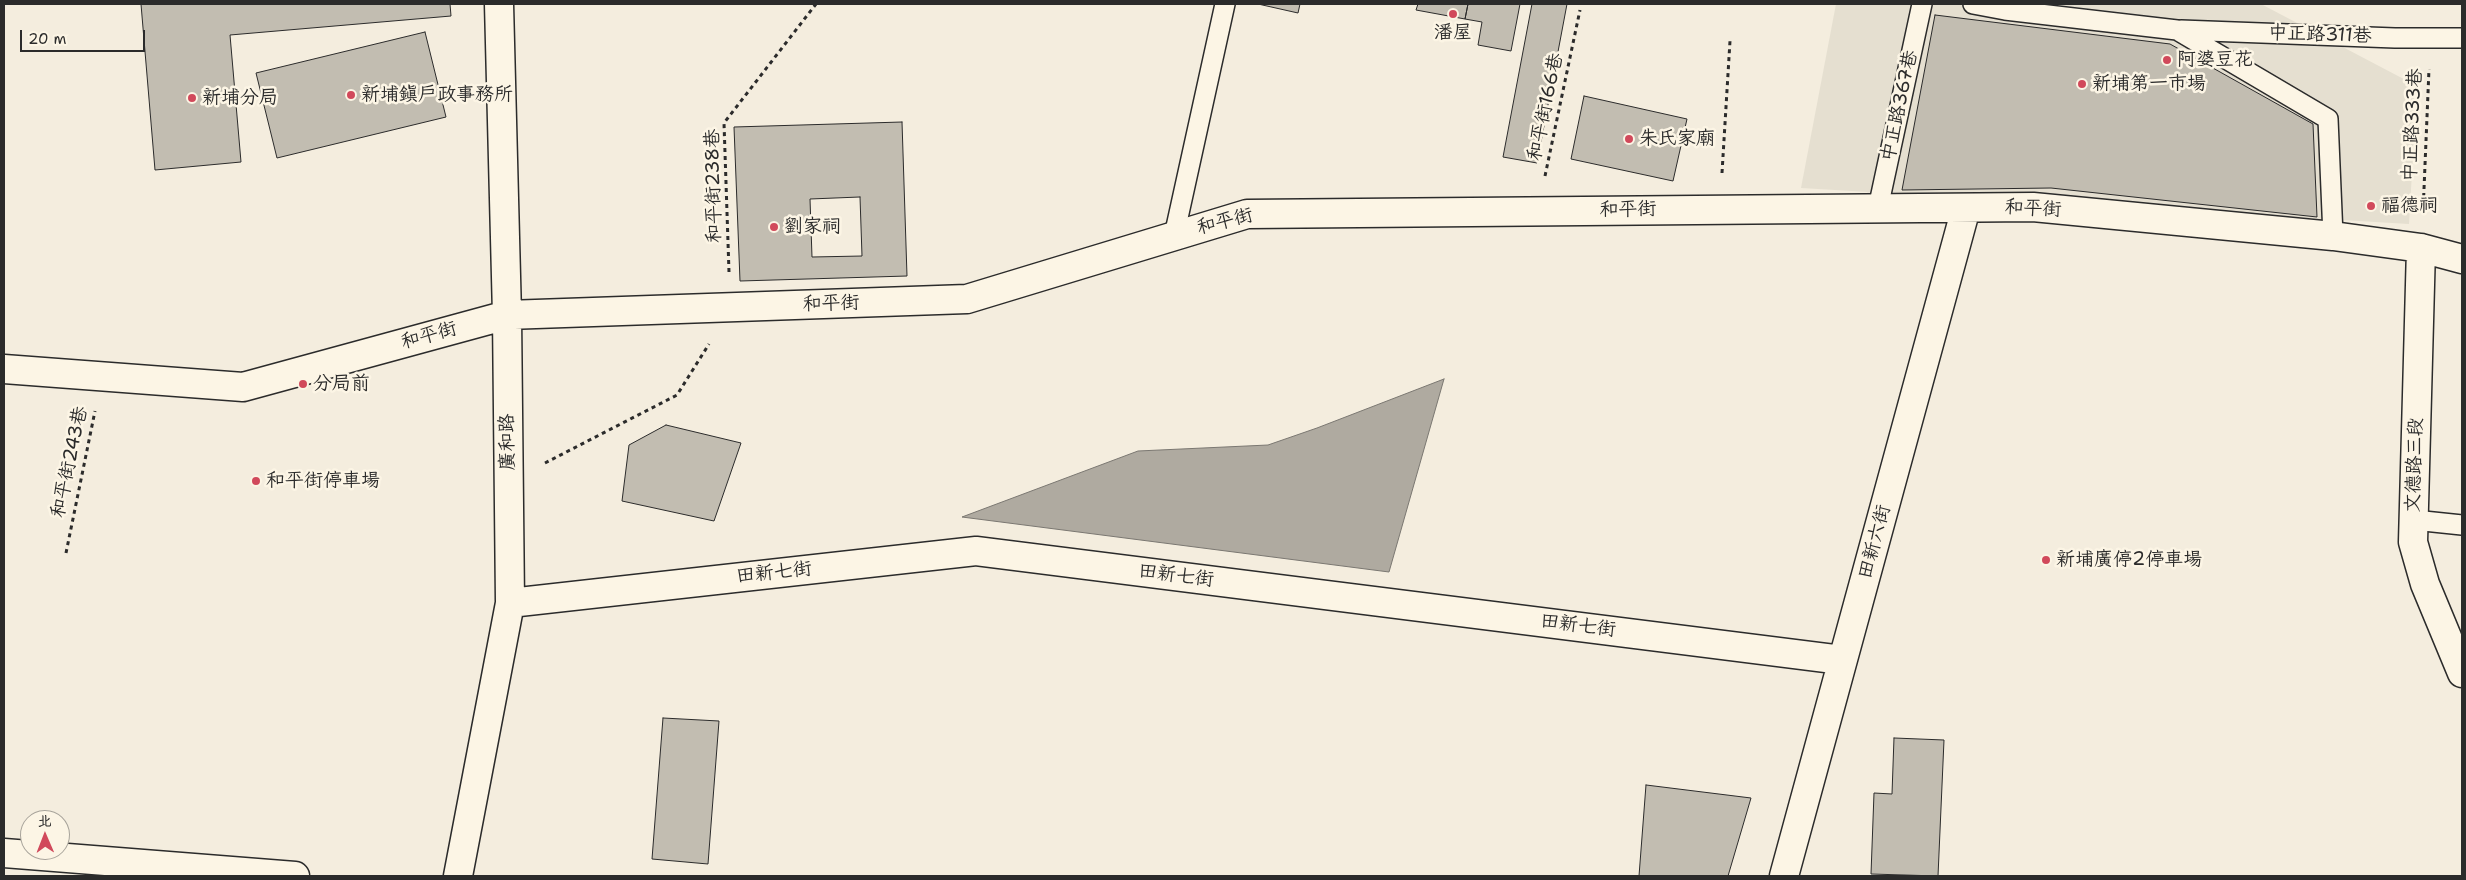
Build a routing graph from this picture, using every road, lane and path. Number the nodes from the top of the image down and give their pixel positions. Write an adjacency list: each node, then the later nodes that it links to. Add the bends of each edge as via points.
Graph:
1 (499, 4): 21 (street, 廣和路)
2 (816, 4): 20 (path, 和平街238巷, via 724,123)
3 (1226, 4): 16 (lane)
4 (1922, 4): 12 (lane, 中正路367巷)
5 (1973, 4): 6 (lane)
6 (2006, 7): 8 (lane)
7 (1580, 10): 15 (path, 和平街166巷)
8 (2177, 30): 9 (lane, 中正路311巷); 17 (lane, via 2328,118)
9 (2430, 38): 10 (lane, 中正路311巷); 18 (path, 中正路333巷)
10 (2462, 38)
11 (1730, 41): 14 (path)
12 (1878, 208): 13 (street, 和平街); 14 (street, 和平街)
13 (1966, 208): 17 (street, 和平街, via 2033,208); 29 (street, 田新六街)
14 (1719, 209): 15 (street, 和平街)
15 (1538, 210): 16 (street, 和平街, via 1247,214)
16 (1174, 236): 20 (street, 和平街, via 967,299)
17 (2333, 236): 18 (street, 和平街)
18 (2421, 248): 19 (street, 和平街); 25 (street, 文德路三段)
19 (2462, 259)
20 (731, 308): 21 (street, 和平街); 24 (path, via 677,395)
21 (507, 315): 23 (street, 和平街, via 243,387); 24 (street, 廣和路)
22 (4, 369): 23 (street, 和平街)
23 (102, 376): 27 (path, 和平街243巷)
24 (509, 482): 28 (street, 廣和路)
25 (2414, 520): 26 (lane); 30 (street, 文德路三段, via 2413,542 2425,584)
26 (2462, 525)
27 (66, 553)
28 (510, 603): 29 (street, 田新七街, via 976,551); 33 (street, 廣和路)
29 (1842, 660): 34 (street, 田新六街)
30 (2462, 673)
31 (4, 853): 32 (street)
32 (295, 876)
33 (458, 876)
34 (1784, 876)

